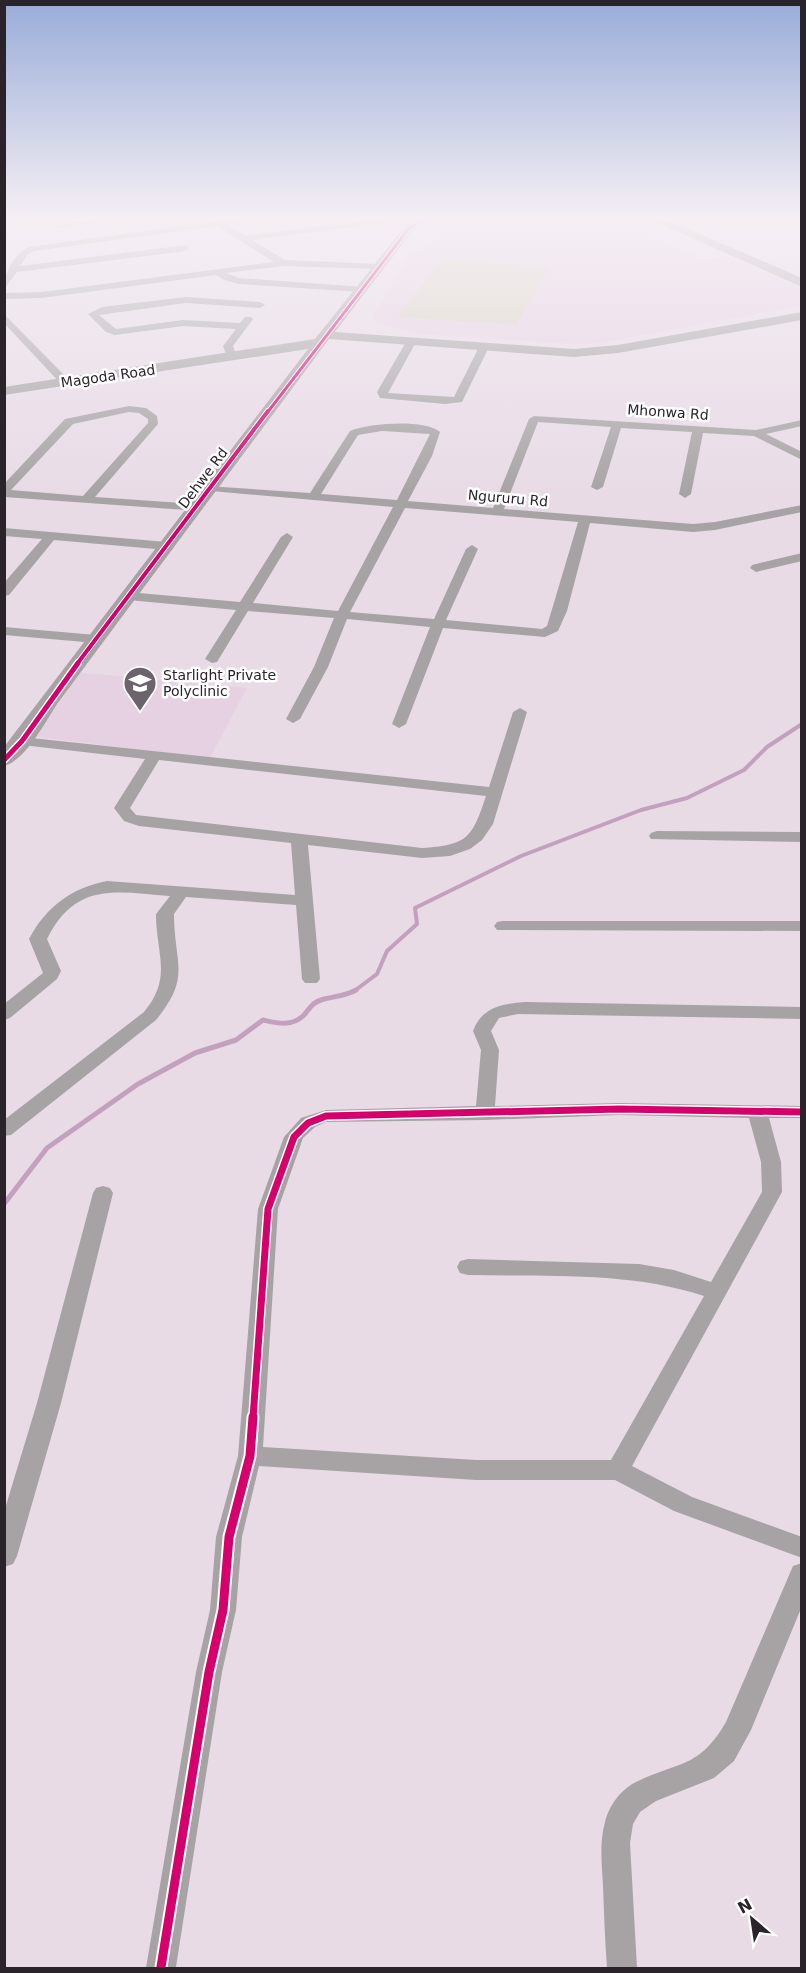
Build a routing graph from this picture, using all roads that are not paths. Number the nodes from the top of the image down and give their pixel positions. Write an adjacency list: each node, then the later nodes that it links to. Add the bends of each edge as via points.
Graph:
1 (100, 311): 6 (street, via 93,314 115,332 183,323)
2 (255, 311): 6 (street)
3 (344, 311): 7 (street, Dehwe Rd)
4 (801, 316): 9 (street, Magoda Road, via 598,351)
5 (4, 317): 13 (street)
6 (242, 326): 11 (street, via 228,345)
7 (322, 339): 8 (street, Magoda Road); 10 (street, Magoda Road); 12 (street, Dehwe Rd)
8 (411, 342): 9 (street, Magoda Road); 9 (street, via 382,392 384,396 458,400)
9 (484, 347)
10 (252, 354): 11 (street, Magoda Road); 12 (street)
11 (232, 357): 13 (street, Magoda Road)
12 (297, 370): 21 (street, Dehwe Rd)
13 (65, 382): 14 (street, Magoda Road)
14 (4, 392)
15 (801, 423): 18 (street, Mhonwa Rd)
16 (617, 424): 17 (street, Mhonwa Rd); 20 (street); 29 (street, Mhonwa Rd, via 532,421)
17 (698, 430): 18 (street, Mhonwa Rd); 23 (street)
18 (756, 433): 19 (street)
19 (801, 457)
20 (597, 487)
21 (211, 488): 24 (street, Ngururu Rd); 27 (street, Dehwe Rd)
22 (4, 492): 25 (street); 25 (street, via 69,421 129,409 146,412 153,418 153,424)
23 (685, 494)
24 (312, 498): 26 (street, Ngururu Rd); 26 (street, via 359,430 372,427 435,432)
25 (86, 500): 27 (street)
26 (401, 504): 29 (street, Ngururu Rd); 41 (street)
27 (196, 508): 34 (street, Dehwe Rd)
28 (801, 508): 30 (street, Ngururu Rd, via 697,528)
29 (497, 512): 30 (street, Ngururu Rd)
30 (585, 519): 42 (street, via 560,611 550,631 532,634)
31 (4, 532): 32 (street)
32 (51, 536): 34 (street); 38 (street)
33 (287, 537): 40 (street)
34 (167, 546): 39 (street, Dehwe Rd)
35 (472, 549): 42 (street)
36 (801, 557): 37 (street)
37 (756, 568)
38 (4, 592)
39 (128, 596): 40 (street); 44 (street, Dehwe Rd)
40 (243, 608): 41 (street); 45 (street)
41 (342, 615): 42 (street); 47 (street, via 321,668)
42 (438, 624): 48 (street)
43 (4, 631): 44 (street)
44 (96, 639): 49 (street, Dehwe Rd)
45 (212, 659)
46 (520, 712): 52 (street)
47 (293, 719)
48 (399, 724)
49 (22, 741): 50 (street); 51 (street, Dehwe Rd)
50 (154, 756): 52 (street); 55 (street, via 124,800 122,808 130,818)
51 (4, 760)
52 (496, 792): 55 (street, via 476,837 450,851 422,853)
53 (657, 836): 54 (street)
54 (801, 837)
55 (298, 839): 57 (street)
56 (181, 892): 57 (street); 62 (street, via 107,886 87,890 71,899 38,939 51,975); 66 (street, via 165,914 171,975 168,994 161,1005)
57 (304, 901): 60 (street)
58 (503, 926): 59 (street)
59 (801, 926)
60 (311, 979)
61 (801, 1013): 65 (street, via 525,1008 494,1012 487,1017 482,1031 490,1050)
62 (4, 1014)
63 (757, 1112): 64 (street); 65 (street, via 619,1109); 69 (street, via 772,1167 772,1192)
64 (801, 1112)
65 (485, 1114): 70 (street, via 326,1116 301,1126 267,1209)
66 (4, 1130)
67 (103, 1193): 73 (street, via 49,1403)
68 (468, 1267): 69 (street, via 639,1272)
69 (718, 1292): 71 (street)
70 (250, 1456): 71 (street, via 476,1470); 75 (street, via 229,1537 223,1610 209,1672)
71 (618, 1470): 72 (street, via 683,1504)
72 (801, 1548)
73 (4, 1556)
74 (801, 1574): 76 (street, via 737,1730 724,1752 704,1769 646,1791 630,1802 619,1821 616,1843)
75 (161, 1967)
76 (622, 1968)

